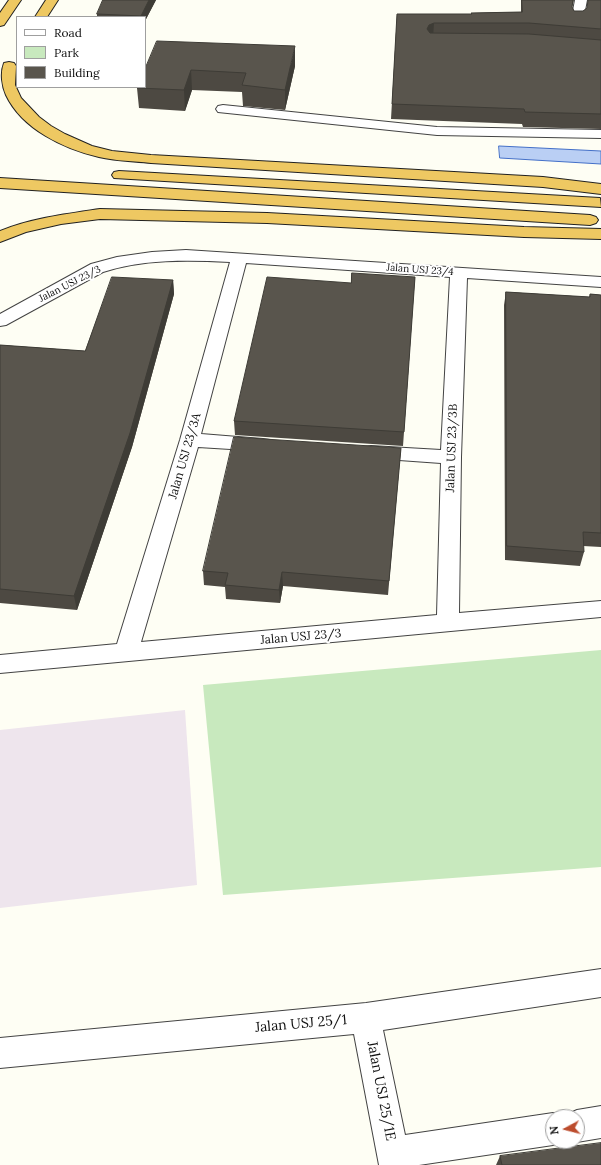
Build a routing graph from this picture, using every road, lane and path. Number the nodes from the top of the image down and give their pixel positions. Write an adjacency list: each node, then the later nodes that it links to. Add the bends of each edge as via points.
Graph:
1 (15, 0): 6 (highway)
2 (52, 0): 4 (highway)
3 (581, 0): 5 (street)
4 (42, 16)
5 (577, 21)
6 (0, 22)
7 (16, 55): 8 (highway)
8 (9, 66): 9 (highway); 14 (highway, via 8,85 15,100 31,117 45,129 65,140 99,153 151,159 543,182)
9 (0, 80)
10 (223, 109): 11 (street, via 437,131)
11 (601, 134)
12 (101, 174): 15 (highway)
13 (0, 183): 16 (highway)
14 (601, 189)
15 (601, 203)
16 (601, 221)
17 (601, 234): 18 (highway, via 267,218 100,214 21,228)
18 (0, 237)
19 (239, 258): 20 (street, Jalan USJ 23/4); 22 (street, Jalan USJ 23/3, via 152,257 117,262 97,268); 23 (street, Jalan USJ 23/3A)
20 (459, 273): 21 (street, Jalan USJ 23/4); 26 (street, Jalan USJ 23/3B)
21 (601, 282)
22 (0, 321)
23 (190, 440): 24 (street); 29 (street, Jalan USJ 23/3A)
24 (277, 446)
25 (356, 451): 26 (street)
26 (452, 457): 28 (street, Jalan USJ 23/3B)
27 (601, 609): 28 (street, Jalan USJ 23/3)
28 (448, 623): 29 (street, Jalan USJ 23/3)
29 (126, 653): 30 (street, Jalan USJ 23/3)
30 (0, 664)
31 (601, 983): 32 (street, Jalan USJ 25/1)
32 (366, 1018): 33 (street, Jalan USJ 25/1); 37 (street, Jalan USJ 25/1E)
33 (0, 1053)
34 (601, 1122): 35 (street)
35 (585, 1125)
36 (545, 1131): 37 (street)
37 (394, 1159)

